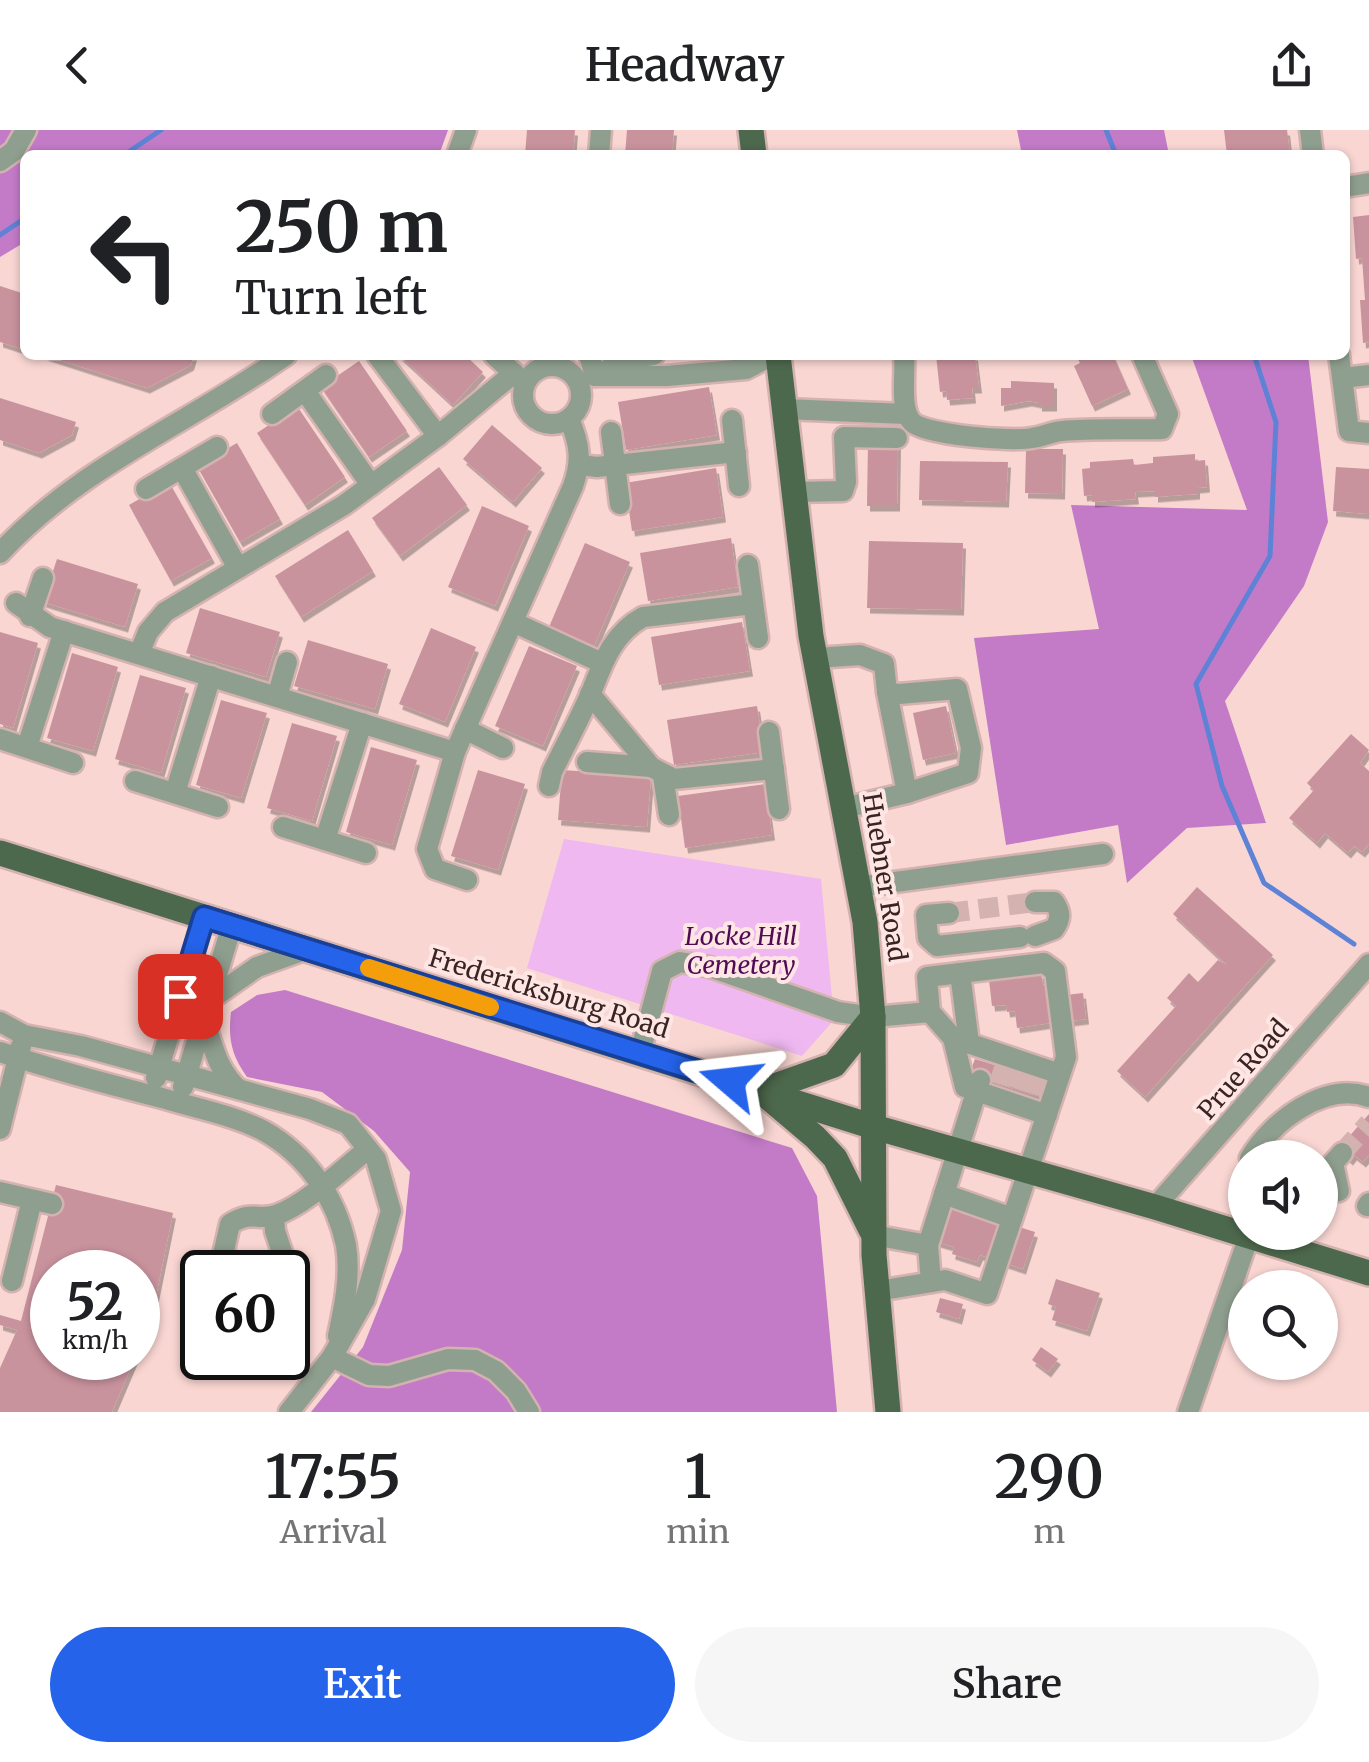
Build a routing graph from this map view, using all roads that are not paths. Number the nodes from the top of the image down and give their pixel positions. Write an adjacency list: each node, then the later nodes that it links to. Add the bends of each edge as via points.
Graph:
1 (26, 130): 2 (street)
2 (0, 161)
3 (278, 360): 39 (street, via 73,487)
4 (381, 360): 27 (street)
5 (500, 360): 16 (street)
6 (589, 360): 18 (street)
7 (765, 360): 13 (street, via 746,369)
8 (776, 360): 20 (main road, Huebner Road)
9 (904, 360): 22 (street)
10 (1144, 360): 22 (street, via 1168,414 1162,429 1057,431 1030,439 929,433)
11 (1340, 360): 17 (street)
12 (545, 361): 16 (street); 18 (street)
13 (657, 362): 18 (street)
14 (326, 375): 19 (street)
15 (1369, 376): 17 (street)
16 (520, 378): 23 (street, via 532,416 546,424); 27 (street)
17 (1342, 378): 26 (street, via 1349,431)
18 (587, 380): 23 (street)
19 (304, 391): 21 (street); 34 (street)
20 (784, 409): 22 (street); 37 (main road, Huebner Road)
21 (272, 414)
22 (906, 414)
23 (568, 420): 32 (street)
24 (732, 420): 30 (street)
25 (610, 432): 31 (street)
26 (1369, 432)
27 (438, 436): 34 (street)
28 (897, 438): 37 (street, via 844,437 843,491)
29 (217, 447): 33 (street)
30 (736, 452): 31 (street); 35 (street)
31 (615, 465): 32 (street); 38 (street)
32 (580, 466): 44 (street)
33 (182, 468): 36 (street); 41 (street)
34 (371, 485): 41 (street)
35 (739, 486)
36 (146, 488)
37 (794, 492): 48 (main road, Huebner Road)
38 (620, 504)
39 (0, 553)
40 (748, 564): 43 (street)
41 (238, 568): 47 (street, via 166,612)
42 (43, 578): 45 (street, via 23,610)
43 (753, 604): 46 (street); 50 (street, via 643,618 628,625)
44 (513, 622): 50 (street); 56 (street)
45 (64, 631): 47 (street); 59 (street)
46 (758, 638)
47 (138, 654): 51 (street)
48 (816, 658): 52 (street, via 860,655 884,664); 71 (main road, Huebner Road)
49 (287, 662): 54 (street)
50 (602, 663): 53 (street)
51 (211, 676): 54 (street); 69 (street)
52 (888, 692): 68 (street); 68 (street, via 957,688 971,748 968,774)
53 (590, 694): 65 (street); 67 (street)
54 (278, 697): 55 (street)
55 (362, 723): 61 (street); 75 (street)
56 (465, 730): 60 (street); 61 (street)
57 (769, 732): 64 (street)
58 (0, 739): 59 (street)
59 (26, 748): 62 (street)
60 (504, 748)
61 (455, 752): 80 (street, via 427,850 435,869)
62 (73, 762)
63 (587, 762): 65 (street)
64 (774, 769): 65 (street, via 674,779); 72 (street)
65 (657, 772): 73 (street)
66 (135, 781): 69 (street)
67 (549, 786)
68 (908, 793): 71 (street)
69 (175, 794): 70 (street)
70 (218, 807)
71 (844, 808): 81 (main road, Huebner Road)
72 (779, 810)
73 (669, 815)
74 (283, 827): 75 (street)
75 (326, 840): 77 (street)
76 (0, 853): 85 (main road, Fredericksburg Road)
77 (366, 853)
78 (1103, 854): 79 (street)
79 (922, 878): 81 (street); 84 (street)
80 (467, 880)
81 (858, 887): 92 (main road, Huebner Road)
82 (1035, 902): 84 (street, via 1054,902 1060,917 1054,929 1028,936 937,946 928,938)
83 (948, 913): 84 (street)
84 (926, 914)
85 (204, 917): 86 (main road, Fredericksburg Road); 93 (street)
86 (232, 926): 87 (main road, Fredericksburg Road); 90 (street)
87 (307, 949): 90 (street, via 258,967); 97 (main road, Fredericksburg Road)
88 (1369, 964): 119 (street, Prue Road)
89 (960, 973): 91 (street, via 927,977); 102 (street); 102 (street, via 1044,962 1056,971)
90 (211, 998): 94 (street)
91 (930, 1012): 92 (street); 102 (street)
92 (873, 1017): 97 (street, via 680,962 662,971); 104 (main road, via 834,1066); 109 (main road, Huebner Road)
93 (173, 1020): 99 (street, via 156,1040); 100 (street)
94 (204, 1021): 101 (street); 103 (street, via 216,1062)
95 (0, 1022): 96 (street)
96 (24, 1035): 98 (street); 99 (street)
97 (640, 1053): 104 (main road, Fredericksburg Road)
98 (9, 1055): 105 (street); 108 (street)
99 (123, 1058): 100 (street)
100 (159, 1068): 101 (street); 105 (street)
101 (187, 1075): 103 (street); 107 (street)
102 (1012, 1076): 112 (street); 114 (street)
103 (238, 1090): 111 (street, via 348,1124)
104 (761, 1091): 109 (main road, Fredericksburg Road); 123 (main road, via 834,1158)
105 (150, 1095): 107 (street)
106 (1368, 1098): 110 (street, via 1350,1090 1290,1114)
107 (178, 1103): 115 (street, via 265,1132 315,1172)
108 (1, 1117)
109 (874, 1127): 112 (main road, Fredericksburg Road); 123 (main road, Huebner Road)
110 (1266, 1140)
111 (368, 1149): 115 (street); 133 (street, via 391,1212 366,1299)
112 (958, 1150): 114 (main road, Fredericksburg Road); 118 (street)
113 (1342, 1153): 116 (street, via 1333,1163)
114 (1028, 1171): 119 (main road, Fredericksburg Road); 121 (street)
115 (322, 1186): 120 (street); 133 (street, via 346,1247 348,1287)
116 (1339, 1191)
117 (0, 1192): 130 (street, via 42,1202)
118 (944, 1194): 121 (street); 124 (street)
119 (1155, 1207): 122 (main road, Fredericksburg Road)
120 (274, 1216): 125 (street, via 244,1215 230,1224); 126 (street)
121 (1012, 1218): 131 (street, via 987,1294 946,1280)
122 (1228, 1230)
123 (873, 1235): 124 (street); 132 (main road, Huebner Road)
124 (928, 1246): 131 (street)
125 (224, 1250)
126 (281, 1250)
127 (1243, 1250): 137 (street)
128 (1294, 1250): 129 (main road, Fredericksburg Road)
129 (1369, 1273)
130 (14, 1281)
131 (931, 1282): 132 (street)
132 (877, 1291): 136 (main road, Huebner Road)
133 (332, 1356): 134 (street); 135 (street, via 369,1375 389,1376 448,1359 475,1360 496,1371)
134 (289, 1412)
135 (528, 1412)
136 (888, 1412)
137 (1188, 1412)

